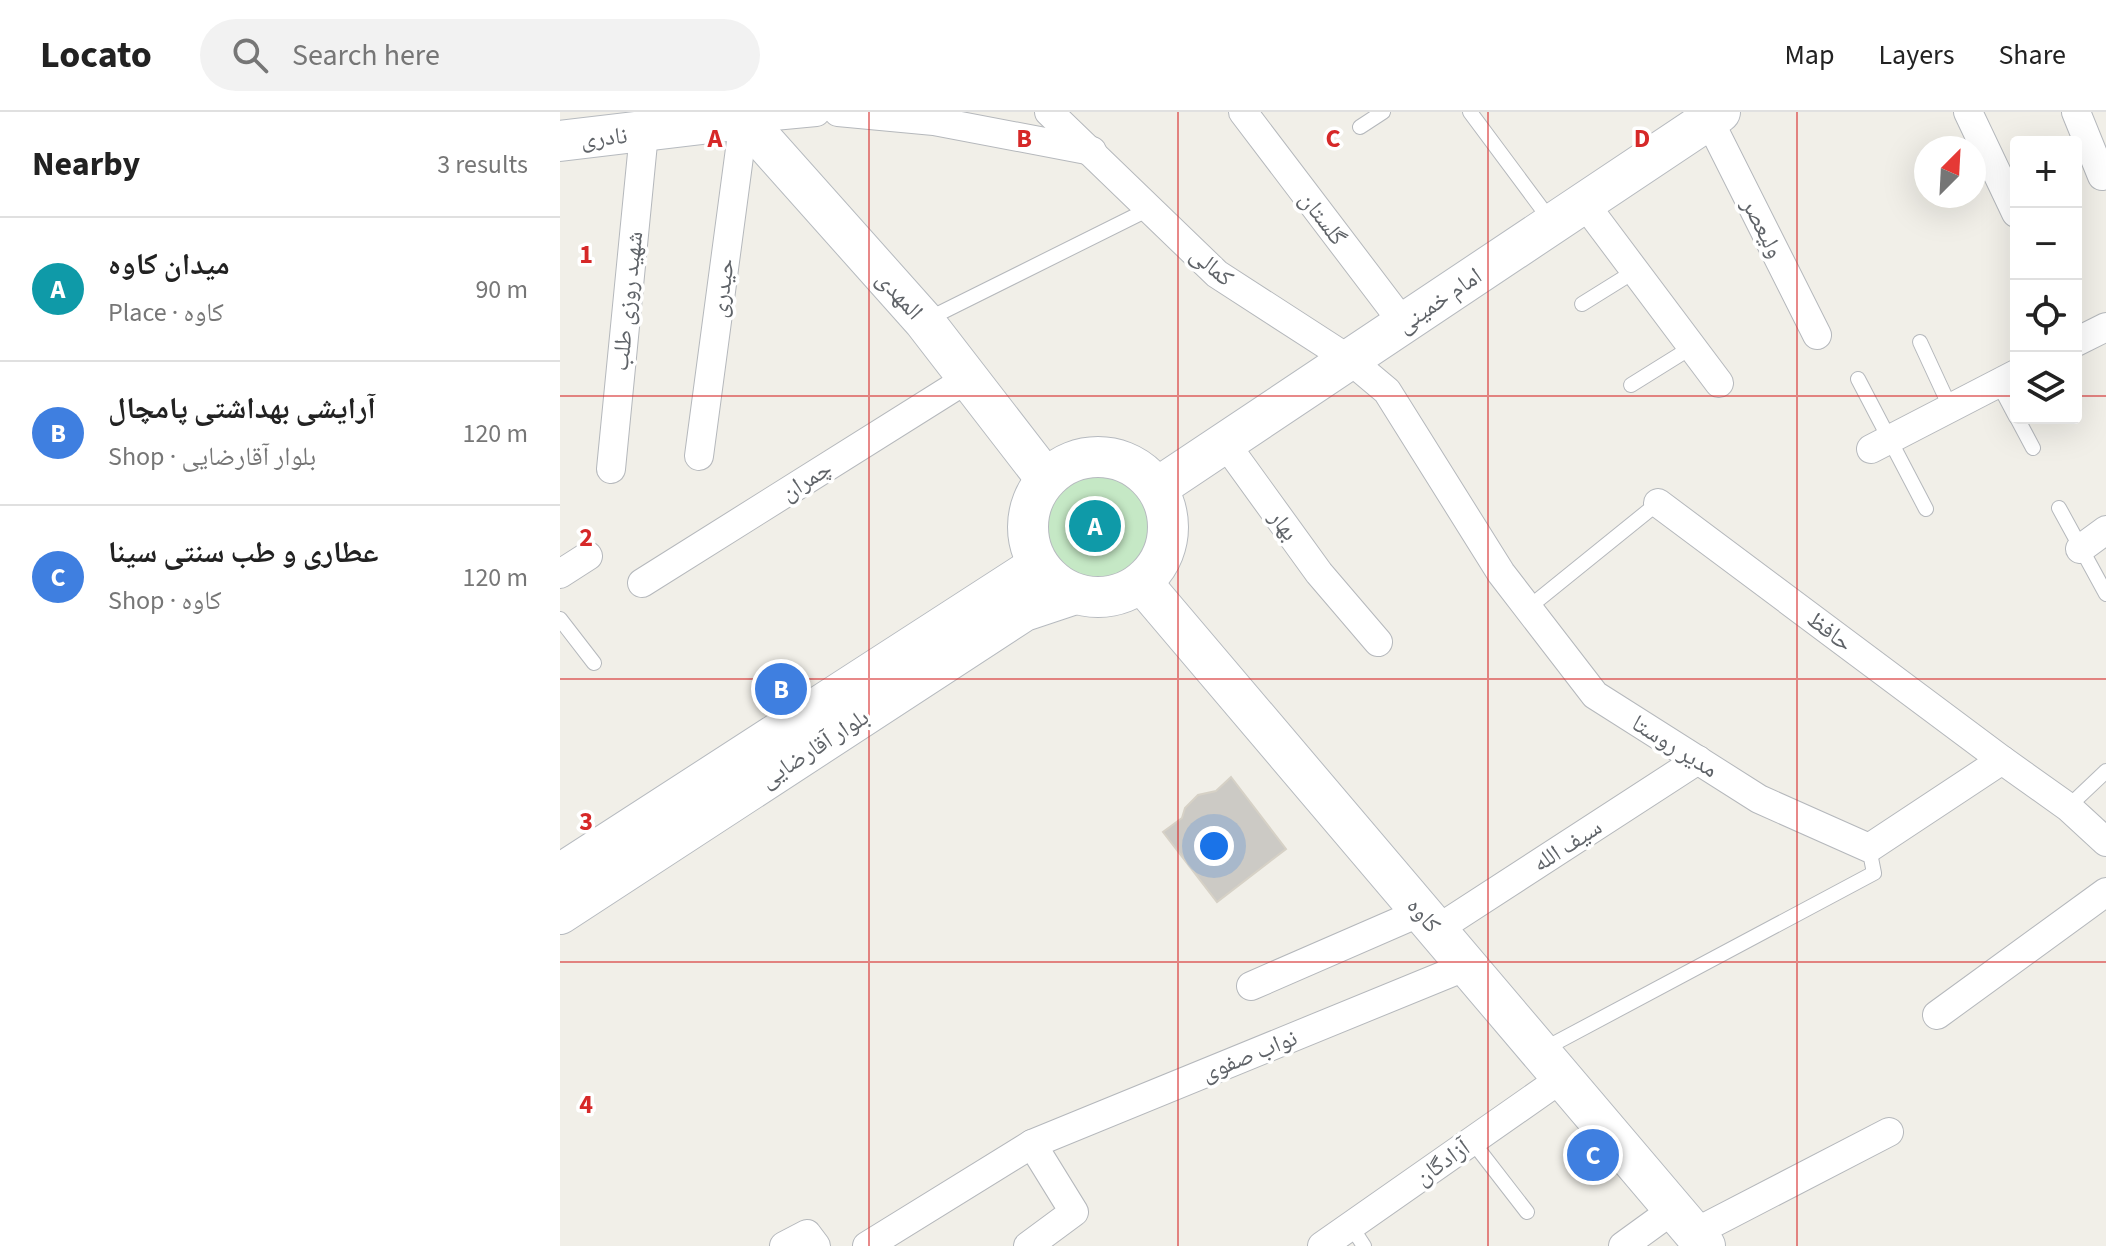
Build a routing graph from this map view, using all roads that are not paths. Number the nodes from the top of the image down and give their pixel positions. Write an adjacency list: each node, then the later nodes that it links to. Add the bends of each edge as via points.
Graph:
1 (816, 112): 10 (street)
2 (838, 112): 14 (street, via 934,121)
3 (1049, 112): 14 (street, کمالی)
4 (1243, 112): 22 (street, گلستان)
5 (1383, 112): 11 (lane)
6 (1470, 112): 18 (lane)
7 (1968, 112): 16 (street)
8 (2076, 112): 15 (street)
9 (1711, 115): 18 (street, امام خمینی); 24 (street, ولیعصر)
10 (742, 116): 12 (street, نادری); 21 (street, المهدی); 39 (street, حیدری)
11 (1360, 127)
12 (644, 133): 13 (street, نادری); 40 (street, شهید روزی طلب)
13 (561, 139)
14 (1093, 151): 17 (street, کمالی)
15 (2102, 176)
16 (2014, 208)
17 (1149, 209): 21 (lane); 28 (street, کمالی, via 1217,274)
18 (1568, 214): 19 (street); 22 (street, امام خمینی)
19 (1635, 271): 20 (lane); 27 (street)
20 (1582, 304)
21 (924, 321): 29 (street, المهدی)
22 (1404, 324): 28 (street, امام خمینی)
23 (2106, 327): 25 (street)
24 (1817, 335)
25 (2082, 338)
26 (1920, 342): 34 (lane)
27 (1692, 347): 32 (street); 33 (lane)
28 (1350, 360): 36 (street, امام خمینی); 55 (street, مدیر روستا, via 1387,391)
29 (970, 377): 41 (street, المهدی); 51 (street, چمران)
30 (2007, 378): 34 (street)
31 (1858, 379): 37 (lane)
32 (1719, 383)
33 (1631, 385)
34 (1951, 409): 37 (street)
35 (2020, 424): 38 (lane)
36 (1225, 443): 42 (street, امام خمینی); 57 (street, بهار, via 1319,573)
37 (1879, 445): 45 (lane)
38 (2033, 448)
39 (699, 456)
40 (611, 469)
41 (1046, 479): 42 (street, via 1062,465 1104,457 1134,467); 49 (street, via 1033,498 1027,521)
42 (1157, 488): 52 (street, via 1165,504 1168,539 1163,556)
43 (1658, 503): 55 (lane); 60 (street, حافظ)
44 (2059, 508): 47 (lane)
45 (1926, 509)
46 (2106, 530): 47 (street)
47 (2080, 549): 54 (lane)
48 (588, 556): 50 (street)
49 (1038, 565): 53 (street, via 1054,583); 65 (street, بلوار آقارضایی)
50 (560, 574)
51 (642, 583)
52 (1142, 583): 53 (street, via 1109,596); 68 (street, کاوه)
53 (1075, 594): 67 (street, بلوار آقارضایی, via 1024,611)
54 (2106, 594)
55 (1528, 608): 59 (street, مدیر روستا, via 1595,695)
56 (560, 619): 58 (lane)
57 (1378, 642)
58 (594, 663)
59 (1698, 760): 64 (street, مدیر روستا, via 1759,799); 68 (street, سیف الله)
60 (2002, 760): 62 (street); 64 (street)
61 (2106, 771): 62 (lane)
62 (2068, 807): 63 (street)
63 (2106, 842)
64 (1869, 848): 72 (lane, via 1874,873)
65 (560, 874)
66 (2106, 892): 71 (street)
67 (560, 914)
68 (1429, 921): 69 (street, کاوه); 70 (street, سیف الله)
69 (1467, 966): 72 (street, کاوه); 75 (street, نواب صفوی)
70 (1251, 986)
71 (1937, 1015)
72 (1551, 1064): 74 (street, آزادگان); 77 (street, کاوه)
73 (1889, 1132): 77 (street)
74 (1472, 1141): 76 (lane); 78 (street, آزادگان)
75 (1032, 1144): 81 (street, نواب صفوی); 82 (street, via 1074,1212)
76 (1527, 1212)
77 (1691, 1229): 84 (street)
78 (1358, 1236): 83 (street, آزادگان)
79 (784, 1246): 80 (street, via 807,1234)
80 (816, 1246)
81 (867, 1246)
82 (1028, 1246)
83 (1322, 1246)
84 (1623, 1246)

